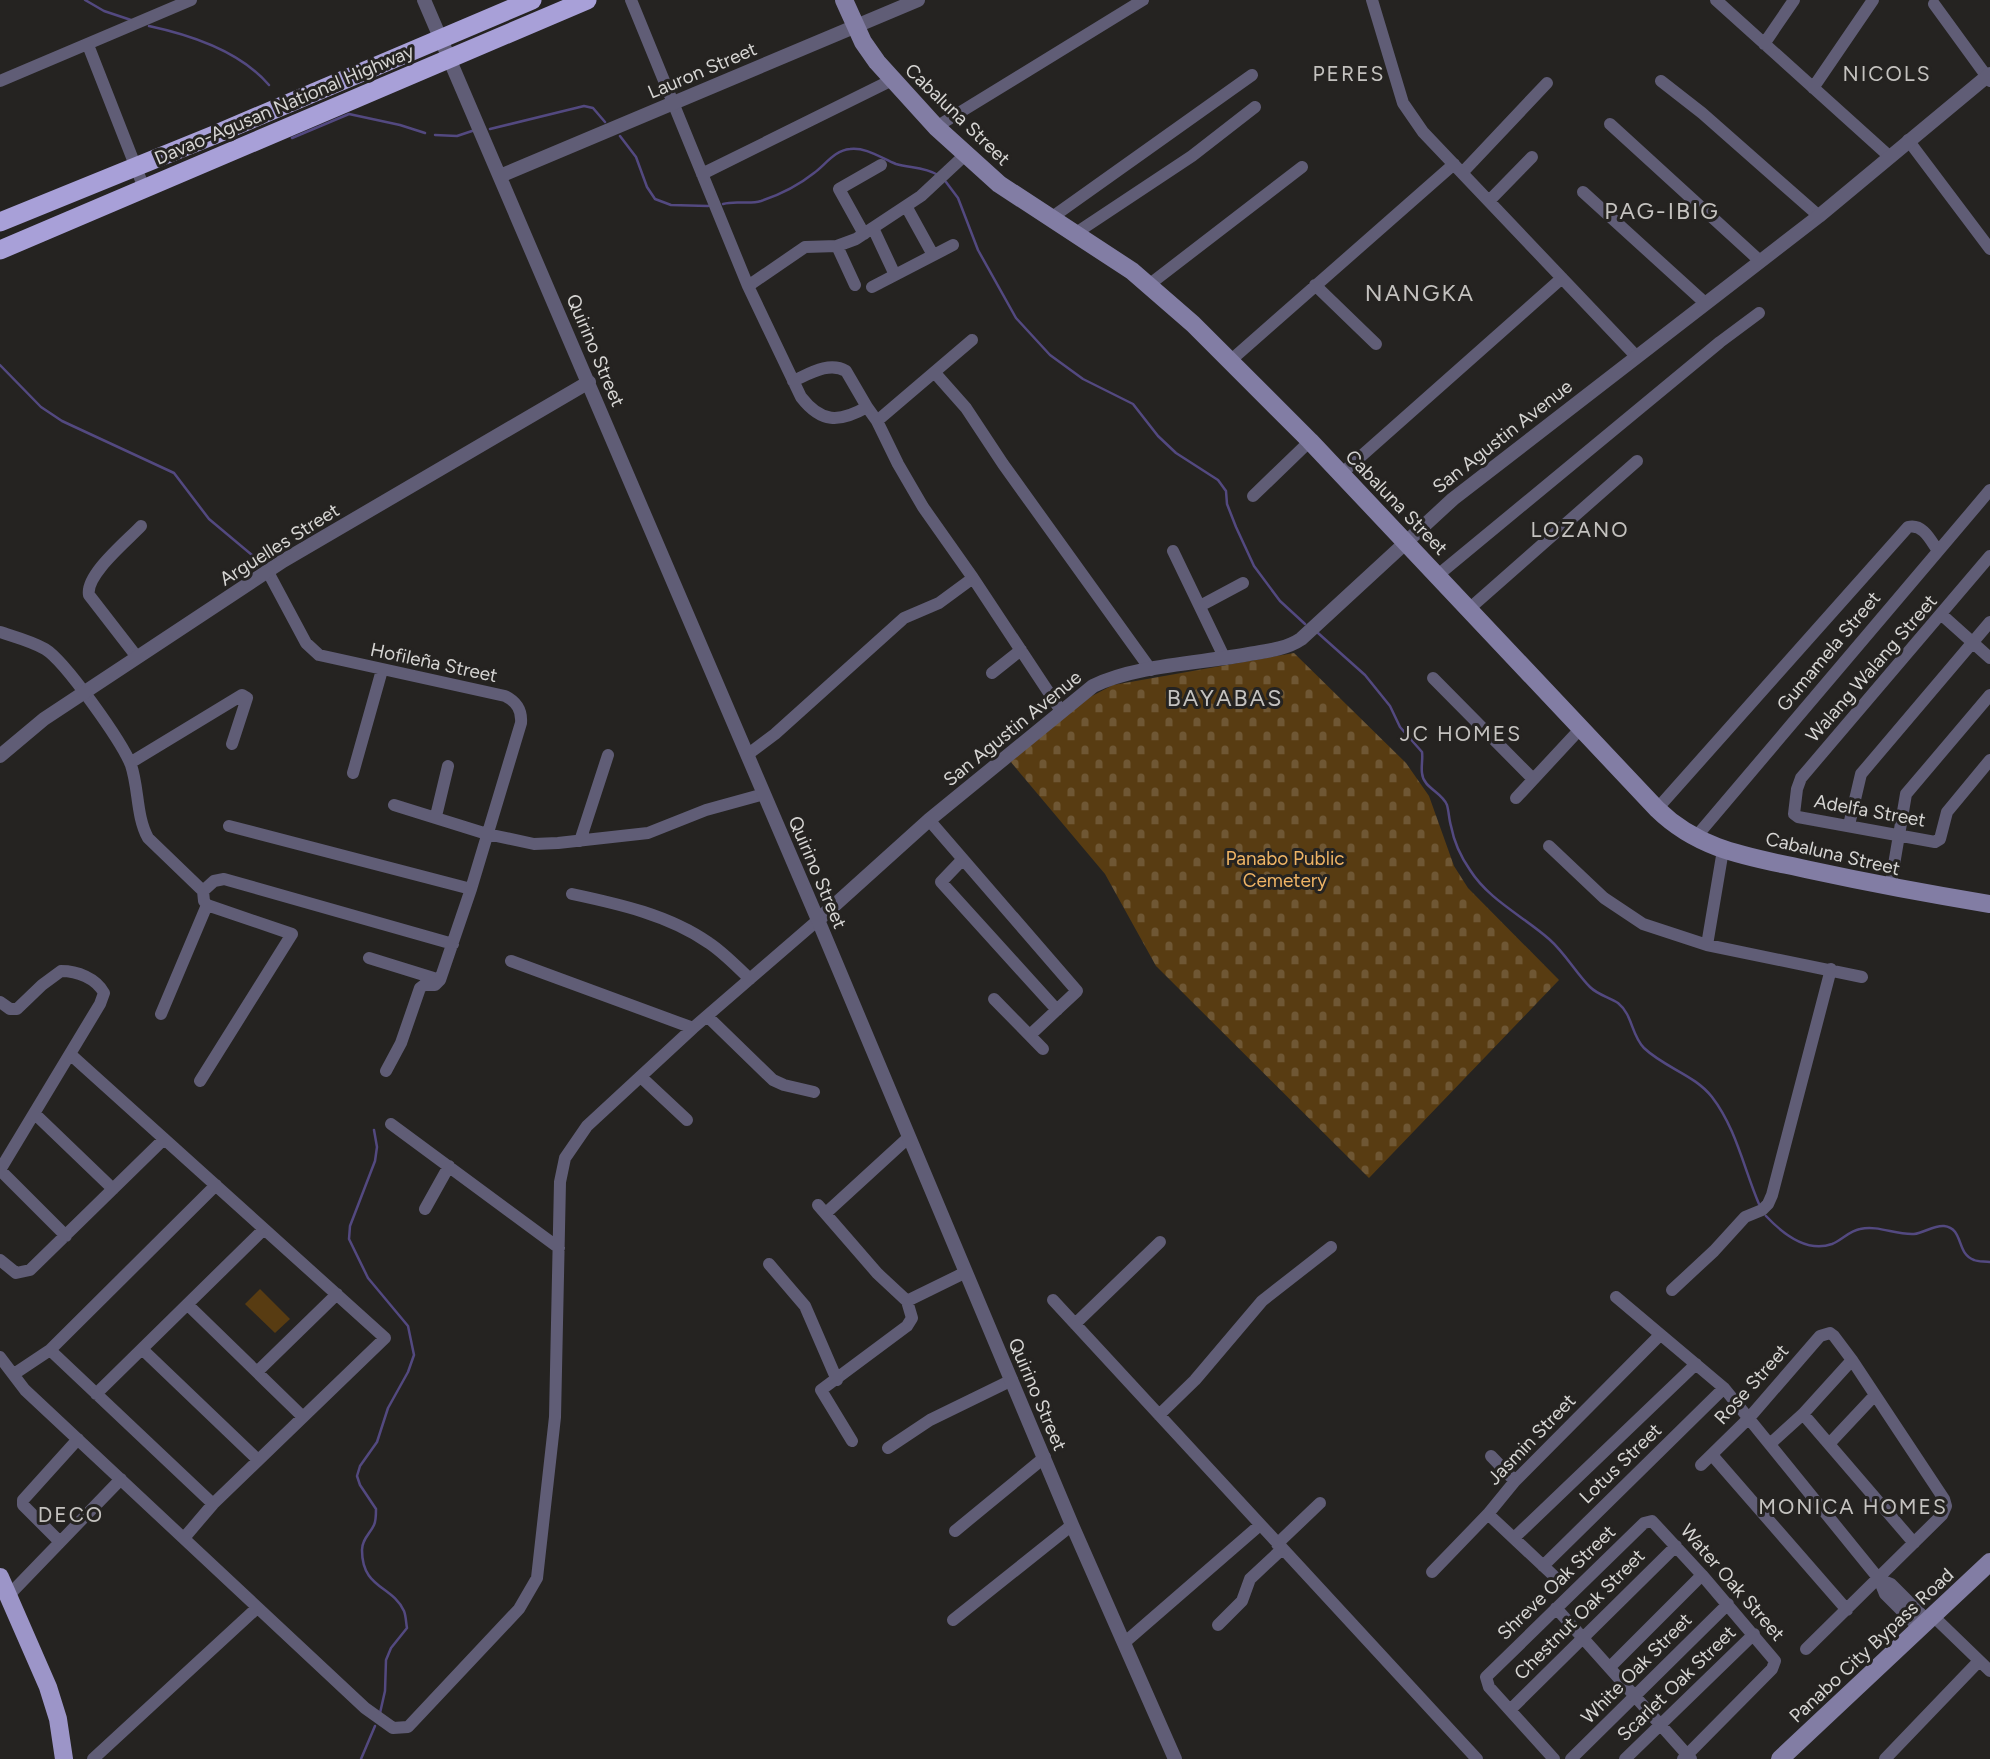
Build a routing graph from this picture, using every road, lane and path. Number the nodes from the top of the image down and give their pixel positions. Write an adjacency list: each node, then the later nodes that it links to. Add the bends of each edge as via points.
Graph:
1 (191, 0): 17 (street)
2 (424, 0): 15 (street, Quirino Street)
3 (532, 0): 15 (highway, Davao-Agusan National Highway)
4 (587, 0): 18 (highway, Davao-Agusan National Highway)
5 (631, 0): 26 (street)
6 (844, 0): 14 (main road, Cabaluna Street)
7 (918, 0): 14 (street, Lauron Street)
8 (1143, 0): 29 (street)
9 (1372, 0): 37 (street, via 1403,103)
10 (1716, 0): 16 (street)
11 (1794, 0): 16 (street)
12 (1872, 0): 25 (street)
13 (1934, 4): 20 (street)
14 (855, 26): 21 (main road, Cabaluna Street); 26 (street, Lauron Street)
15 (441, 38): 18 (street, Quirino Street); 35 (highway, Davao-Agusan National Highway)
16 (1764, 44): 25 (street)
17 (88, 45): 22 (street); 35 (street)
18 (450, 59): 39 (street, Quirino Street); 40 (highway, Davao-Agusan National Highway)
19 (1252, 75): 45 (street)
20 (1989, 77): 30 (street, San Agustin Avenue)
21 (891, 79): 29 (main road, Cabaluna Street); 38 (street)
22 (0, 81)
23 (1661, 81): 44 (street)
24 (1547, 83): 37 (street)
25 (1813, 88): 32 (street)
26 (675, 102): 38 (street); 39 (street, Lauron Street)
27 (1255, 107): 48 (street, via 1192,156)
28 (1610, 124): 54 (street)
29 (936, 127): 31 (main road, Cabaluna Street)
30 (1908, 140): 32 (street, San Agustin Avenue); 52 (street)
31 (965, 155): 43 (street); 45 (main road, Cabaluna Street)
32 (1889, 156): 44 (street, San Agustin Avenue)
33 (1532, 157): 42 (street)
34 (881, 165): 47 (street, via 839,189)
35 (136, 167): 40 (street); 46 (highway, Davao-Agusan National Highway)
36 (1302, 167): 57 (street)
37 (1458, 169): 42 (street); 59 (street)
38 (702, 174): 60 (street)
39 (500, 176): 70 (street, Quirino Street)
40 (144, 188): 51 (highway, Davao-Agusan National Highway)
41 (1583, 192): 62 (street)
42 (1489, 201): 56 (street)
43 (906, 206): 47 (street); 53 (street)
44 (1819, 216): 54 (street, San Agustin Avenue)
45 (1051, 218): 48 (main road, Cabaluna Street)
46 (0, 222)
47 (868, 231): 50 (street); 55 (street)
48 (1076, 233): 57 (main road, Cabaluna Street)
49 (953, 245): 53 (street)
50 (837, 246): 58 (street); 60 (street, via 805,247)
51 (0, 250)
52 (1990, 250)
53 (933, 256): 55 (street)
54 (1760, 261): 62 (street, San Agustin Avenue)
55 (895, 275): 61 (street)
56 (1562, 278): 66 (street); 75 (street)
57 (1150, 284): 67 (main road, Cabaluna Street)
58 (855, 285)
59 (1315, 285): 65 (street); 67 (street)
60 (748, 286): 69 (street)
61 (872, 287)
62 (1704, 302): 66 (street, San Agustin Avenue)
63 (1759, 313): 84 (street)
64 (972, 340): 68 (street)
65 (1376, 344)
66 (1636, 356): 79 (street, San Agustin Avenue)
67 (1230, 361): 73 (main road, Cabaluna Street)
68 (935, 373): 72 (street); 98 (street, via 966,408)
69 (793, 381): 71 (street, via 806,404 825,418); 71 (street, via 825,368 841,368)
70 (589, 382): 83 (street, Arguelles Street); 108 (street, Quirino Street)
71 (867, 407): 72 (street)
72 (877, 421): 85 (street, via 923,508)
73 (1310, 441): 75 (main road, Cabaluna Street); 77 (street)
74 (1637, 461): 88 (street)
75 (1341, 474): 79 (main road, Cabaluna Street)
76 (1990, 490): 81 (street, Gumamela Street)
77 (1253, 496)
78 (141, 526): 94 (street, via 94,576 88,589)
79 (1405, 541): 84 (main road, Cabaluna Street); 96 (street, San Agustin Avenue, via 1294,644)
80 (1173, 551): 87 (street)
81 (1938, 551): 117 (street, via 1918,527 1908,527); 125 (street, Gumamela Street)
82 (1990, 556): 89 (street, Walang Walang Street)
83 (268, 572): 94 (street, Arguelles Street); 97 (street, Hofileña Street, via 312,650 326,658)
84 (1438, 575): 88 (main road, Cabaluna Street)
85 (973, 578): 93 (street); 108 (street, via 939,603 904,618)
86 (1243, 583): 87 (street)
87 (1200, 606): 96 (street)
88 (1469, 609): 104 (main road, Cabaluna Street)
89 (1942, 615): 92 (street); 118 (street, Walang Walang Street, via 1801,779)
90 (1990, 622): 92 (street)
91 (0, 632): 101 (street, via 46,650)
92 (1973, 643): 95 (street); 121 (street, via 1861,774)
93 (1021, 650): 99 (street); 103 (street)
94 (137, 656): 101 (street, Arguelles Street)
95 (1990, 658)
96 (1225, 659): 98 (street, San Agustin Avenue)
97 (382, 670): 112 (street); 123 (street, Hofileña Street, via 505,696 518,706 521,723)
98 (1151, 670): 103 (street, San Agustin Avenue, via 1101,682)
99 (992, 673)
100 (1433, 678): 113 (street)
101 (83, 693): 106 (street, Arguelles Street); 110 (street)
102 (1990, 695): 124 (street, via 1906,793)
103 (1061, 711): 120 (street, San Agustin Avenue)
104 (1581, 728): 113 (street); 117 (main road, Cabaluna Street)
105 (232, 744): 110 (street, via 246,705 247,698 242,695)
106 (0, 755)
107 (608, 755): 126 (street)
108 (747, 755): 114 (street, Quirino Street)
109 (1990, 760): 124 (street, Adelfa Street, via 1947,812 1936,842)
110 (130, 763): 132 (street, via 142,828)
111 (448, 766): 119 (street)
112 (353, 773)
113 (1533, 779): 115 (street)
114 (764, 794): 126 (street, via 706,810 648,834); 136 (street, Quirino Street)
115 (1516, 798)
116 (394, 805): 119 (street)
117 (1657, 809): 125 (main road, Cabaluna Street)
118 (1794, 810): 121 (street, Adelfa Street, via 1798,817)
119 (436, 816): 123 (street)
120 (929, 820): 129 (street); 136 (street, San Agustin Avenue)
121 (1849, 825): 124 (street, Adelfa Street)
122 (229, 826): 131 (street)
123 (487, 834): 126 (street, via 534,844); 131 (street, Hofileña Street)
124 (1898, 836): 130 (street)
125 (1695, 838): 128 (main road, Cabaluna Street)
126 (580, 841)
127 (1549, 846): 138 (street, via 1630,917)
128 (1723, 850): 130 (main road, Cabaluna Street); 138 (street)
129 (963, 859): 147 (street, via 1077,991); 147 (street, via 942,882)
130 (1890, 888): 134 (main road, Cabaluna Street)
131 (471, 889): 137 (street, Hofileña Street)
132 (203, 891): 135 (street); 137 (street, via 224,879)
133 (572, 894): 143 (street, via 631,907 690,932)
134 (1990, 904)
135 (207, 905): 148 (street); 156 (street, via 292,934)
136 (818, 920): 143 (street); 161 (street, Quirino Street)
137 (453, 944): 144 (street, Hofileña Street)
138 (1707, 945): 141 (street)
139 (369, 958): 144 (street)
140 (512, 961): 150 (street)
141 (1831, 969): 142 (street); 176 (street, via 1768,1204 1745,1217)
142 (1862, 977)
143 (750, 979): 149 (street)
144 (440, 980): 154 (street, via 420,988)
145 (993, 999): 151 (street)
146 (0, 1002): 153 (street, via 17,1009 61,971 81,974 96,983 103,999)
147 (1057, 1010): 151 (street)
148 (161, 1014)
149 (707, 1016): 150 (street); 157 (street, via 773,1080)
150 (693, 1028): 155 (street)
151 (1030, 1035): 152 (street)
152 (1043, 1049)
153 (70, 1054): 158 (street); 162 (street)
154 (386, 1071)
155 (641, 1077): 159 (street); 172 (street, via 587,1126 565,1158)
156 (200, 1081)
157 (814, 1092)
158 (35, 1114): 164 (street); 166 (street)
159 (687, 1120)
160 (391, 1124): 163 (street)
161 (909, 1138): 175 (street, Quirino Street); 180 (street, via 822,1209)
162 (164, 1139): 165 (street); 166 (street)
163 (449, 1166): 167 (street); 172 (street)
164 (0, 1170): 169 (street)
165 (216, 1185): 168 (street); 185 (street)
166 (113, 1189): 169 (street)
167 (425, 1209)
168 (264, 1229): 177 (street); 181 (street)
169 (66, 1236): 173 (street, via 23,1273)
170 (1160, 1242): 182 (street)
171 (1331, 1247): 197 (street, via 1262,1301)
172 (559, 1248): 234 (street, via 555,1417 539,1565 533,1588 519,1609 414,1723 400,1729 376,1717)
173 (0, 1261)
174 (769, 1264): 191 (street, via 805,1306)
175 (966, 1272): 180 (street); 192 (street, Quirino Street)
176 (1672, 1290)
177 (337, 1294): 189 (street); 198 (street, via 385,1338)
178 (1616, 1297): 183 (street)
179 (1053, 1300): 182 (street)
180 (907, 1301): 191 (street, via 912,1318 907,1326)
181 (188, 1304): 184 (street); 189 (street)
182 (1074, 1324): 197 (street)
183 (1660, 1335): 188 (street); 211 (street, Jasmin Street)
184 (142, 1349): 194 (street); 208 (street)
185 (50, 1350): 190 (street); 194 (street)
186 (0, 1357): 190 (street)
187 (1852, 1360): 195 (street); 196 (street); 199 (street, Rose Street, via 1834,1336 1820,1336)
188 (1696, 1364): 193 (street); 220 (street)
189 (257, 1372): 198 (street)
190 (14, 1374): 200 (street)
191 (836, 1380): 201 (street, via 823,1387 822,1394)
192 (1012, 1380): 204 (street, via 930,1420); 207 (street, Quirino Street)
193 (1724, 1388): 199 (street); 226 (street, Lotus Street)
194 (96, 1394): 213 (street)
195 (1875, 1395): 203 (street); 222 (street, via 1947,1506)
196 (1803, 1414): 202 (street); 203 (street)
197 (1159, 1415): 217 (street)
198 (303, 1417): 208 (street)
199 (1749, 1418): 202 (street); 205 (street, Rose Street)
200 (78, 1439): 210 (street); 221 (street, via 23,1500 28,1511)
201 (852, 1441)
202 (1770, 1444): 231 (street)
203 (1829, 1444): 222 (street)
204 (888, 1448)
205 (1712, 1455): 209 (street, Rose Street); 236 (street)
206 (1491, 1456): 211 (street)
207 (1045, 1457): 216 (street, Quirino Street); 218 (street)
208 (258, 1460): 213 (street)
209 (1701, 1465)
210 (121, 1479): 219 (street); 221 (street)
211 (1516, 1481): 214 (street, Jasmin Street)
212 (1320, 1503): 223 (street)
213 (213, 1504): 219 (street)
214 (1488, 1514): 220 (street); 227 (street, Jasmin Street)
215 (1656, 1522): 224 (street, Water Oak Street); 235 (street, Shreve Oak Street, via 1644,1523)
216 (1072, 1525): 237 (street); 242 (street, Quirino Street)
217 (1259, 1525): 223 (street); 242 (street)
218 (955, 1531)
219 (184, 1538): 234 (street)
220 (1514, 1538): 226 (street)
221 (60, 1542): 232 (street)
222 (1914, 1543): 231 (street)
223 (1280, 1546): 239 (street, via 1250,1579 1242,1601); 257 (street)
224 (1676, 1546): 228 (street, Water Oak Street); 241 (street, Chestnut Oak Street)
225 (1990, 1562): 238 (main road, Panabo City Bypass Road)
226 (1543, 1566): 229 (street)
227 (1432, 1572)
228 (1702, 1575): 233 (street, Water Oak Street); 245 (street)
229 (1553, 1576)
230 (0, 1577): 232 (main road)
231 (1879, 1579): 236 (street); 238 (street, via 1885,1594)
232 (9, 1595): 254 (main road, via 48,1687)
233 (1728, 1604): 240 (street, Water Oak Street); 247 (street, White Oak Street)
234 (257, 1608): 255 (street)
235 (1556, 1608): 241 (street); 248 (street, Shreve Oak Street, via 1486,1677 1487,1685)
236 (1847, 1610): 243 (street)
237 (953, 1620)
238 (1926, 1621): 244 (street); 252 (main road, Panabo City Bypass Road)
239 (1218, 1625)
240 (1754, 1634): 249 (street, Scarlet Oak Street); 250 (street, Water Oak Street, via 1775,1661 1772,1670)
241 (1583, 1638): 245 (street); 248 (street, Chestnut Oak Street)
242 (1124, 1643): 256 (street, Quirino Street)
243 (1806, 1648)
244 (1979, 1661): 246 (street); 253 (street)
245 (1610, 1667): 247 (street)
246 (1990, 1671)
247 (1634, 1696): 249 (street); 258 (street, White Oak Street)
248 (1510, 1710): 251 (street)
249 (1661, 1725): 250 (street); 259 (street, Scarlet Oak Street)
250 (1687, 1757)
251 (1552, 1758)
252 (1784, 1758)
253 (1887, 1758)
254 (64, 1759)
255 (93, 1759)
256 (1175, 1759)
257 (1477, 1759)
258 (1570, 1759)
259 (1625, 1759)

